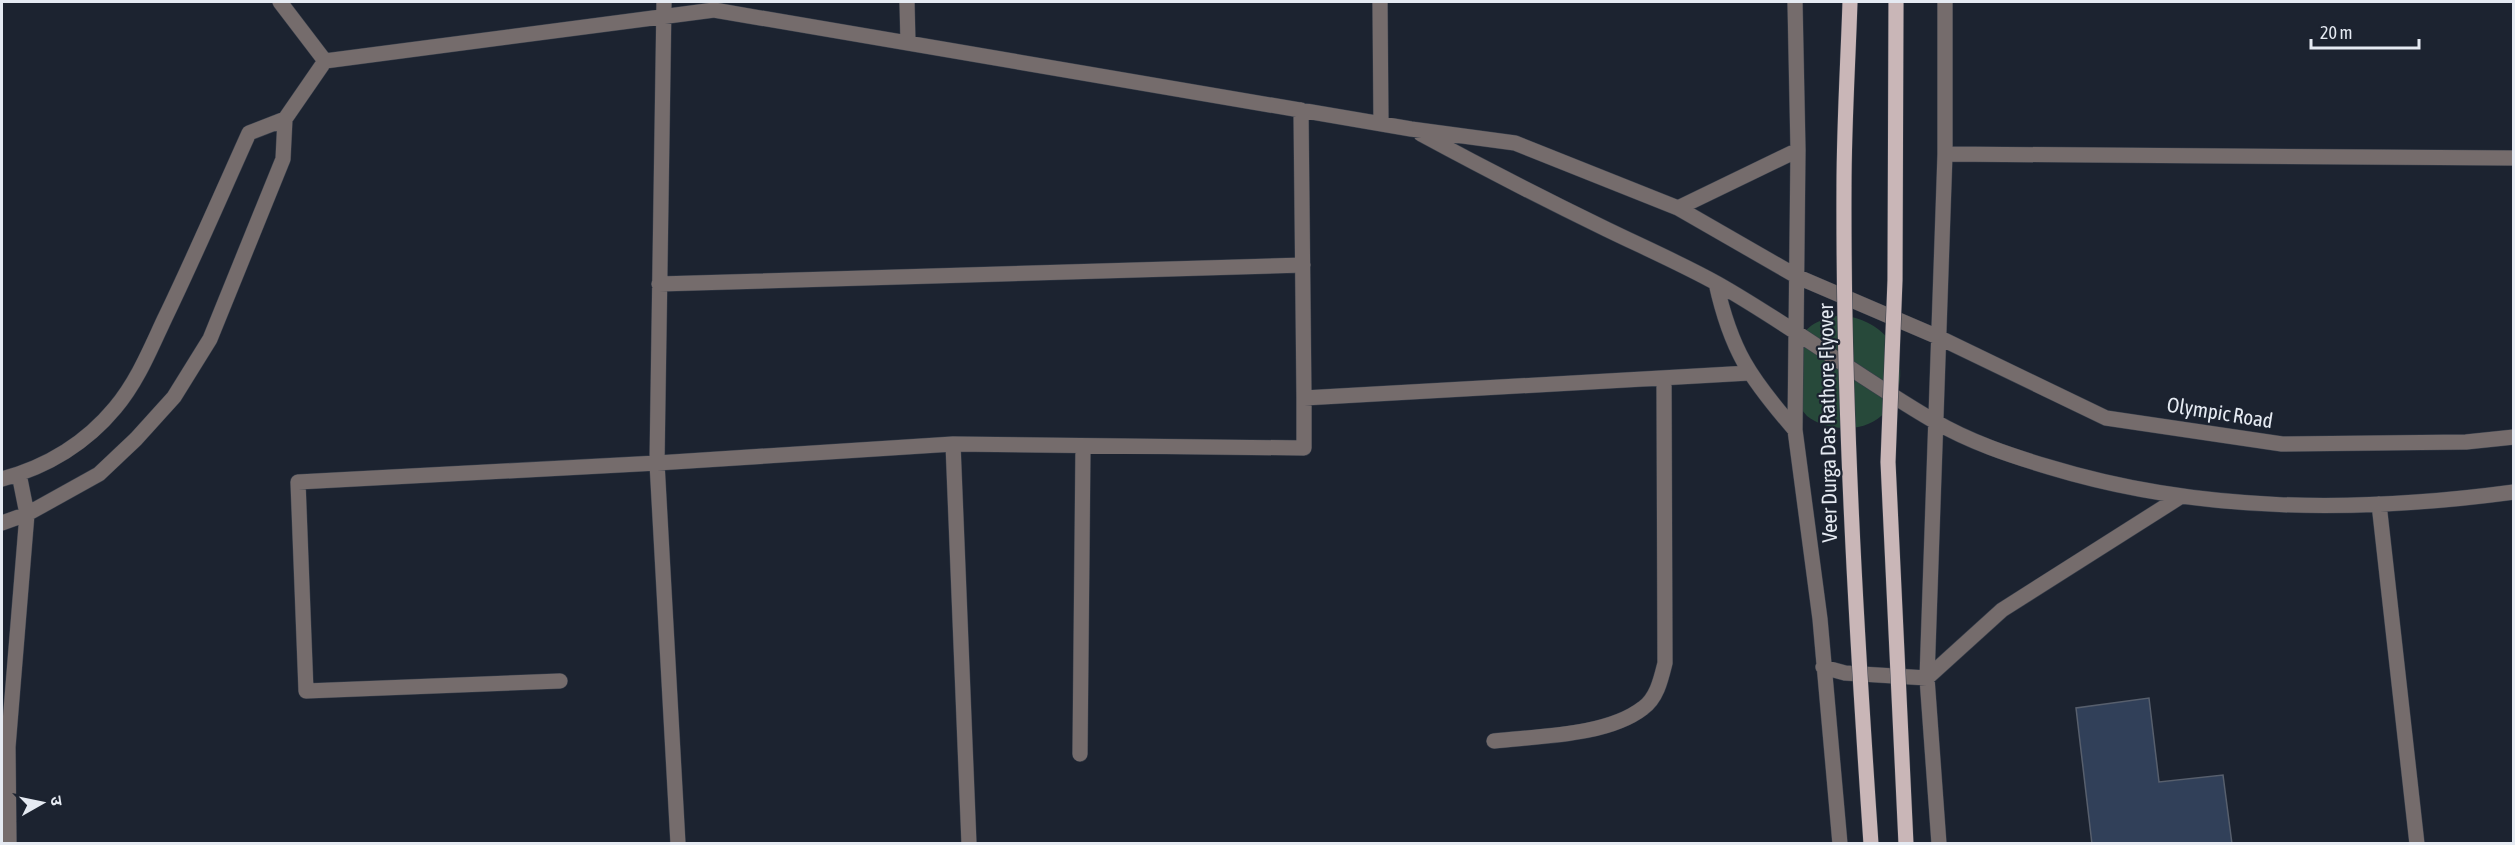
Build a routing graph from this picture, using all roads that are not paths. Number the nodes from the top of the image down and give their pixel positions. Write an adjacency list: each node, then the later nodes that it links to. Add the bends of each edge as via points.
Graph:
1 (280, 2): 10 (street)
2 (908, 2): 9 (street)
3 (1380, 2): 13 (street)
4 (1796, 2): 15 (street)
5 (1850, 2): 51 (main road, Veer Durga Das Rathore Flyover, bridge, via 1844,186 1847,422 1853,590)
6 (1896, 2): 52 (main road, bridge, via 1895,280 1888,452)
7 (1945, 2): 16 (street)
8 (664, 9): 9 (street, via 714,10); 10 (street); 22 (street)
9 (908, 43): 11 (street)
10 (325, 61): 12 (street)
11 (1301, 110): 13 (street); 19 (street)
12 (285, 119): 34 (street, via 249,133 193,261 136,376 116,407 57,458); 39 (street, via 283,159 210,339 174,397 99,474)
13 (1381, 123): 14 (street)
14 (1411, 129): 18 (street, Olympic Road, via 1515,143); 21 (street)
15 (1798, 150): 18 (street); 20 (street)
16 (1945, 154): 17 (street); 24 (street)
17 (2514, 158)
18 (1678, 208): 20 (street, Olympic Road)
19 (1303, 265): 22 (street); 27 (street)
20 (1798, 277): 23 (street); 24 (street, Olympic Road)
21 (1716, 283): 23 (street); 25 (street, via 1725,323)
22 (659, 284): 33 (street)
23 (1798, 332): 28 (street); 29 (street)
24 (1938, 337): 28 (street); 30 (street, Olympic Road, via 2106,418 2282,444 2466,442)
25 (1749, 374): 26 (street); 29 (street)
26 (1664, 378): 27 (street); 44 (street, via 1665,663 1660,686 1644,708 1612,724)
27 (1304, 398): 32 (street, via 1304,448)
28 (1934, 421): 37 (street, via 1996,452 2090,480); 42 (street)
29 (1795, 430): 41 (street)
30 (2514, 437)
31 (953, 444): 32 (street); 33 (street); 49 (street)
32 (1083, 446): 46 (street)
33 (657, 463): 43 (street, via 298,482 306,691); 48 (street)
34 (19, 474): 35 (street); 39 (street)
35 (2, 479)
36 (2514, 492): 38 (street)
37 (2180, 497): 38 (street, via 2279,506); 42 (street, via 2002,610)
38 (2379, 504): 54 (street)
39 (27, 514): 40 (street); 45 (street)
40 (2, 523)
41 (1823, 667): 42 (street, via 1845,673); 50 (street)
42 (1927, 678): 53 (street)
43 (560, 681)
44 (1494, 741)
45 (4, 747): 47 (street)
46 (1080, 754)
47 (9, 843)
48 (678, 843)
49 (969, 843)
50 (1840, 843)
51 (1871, 843)
52 (1906, 843)
53 (1939, 843)
54 (2417, 843)

